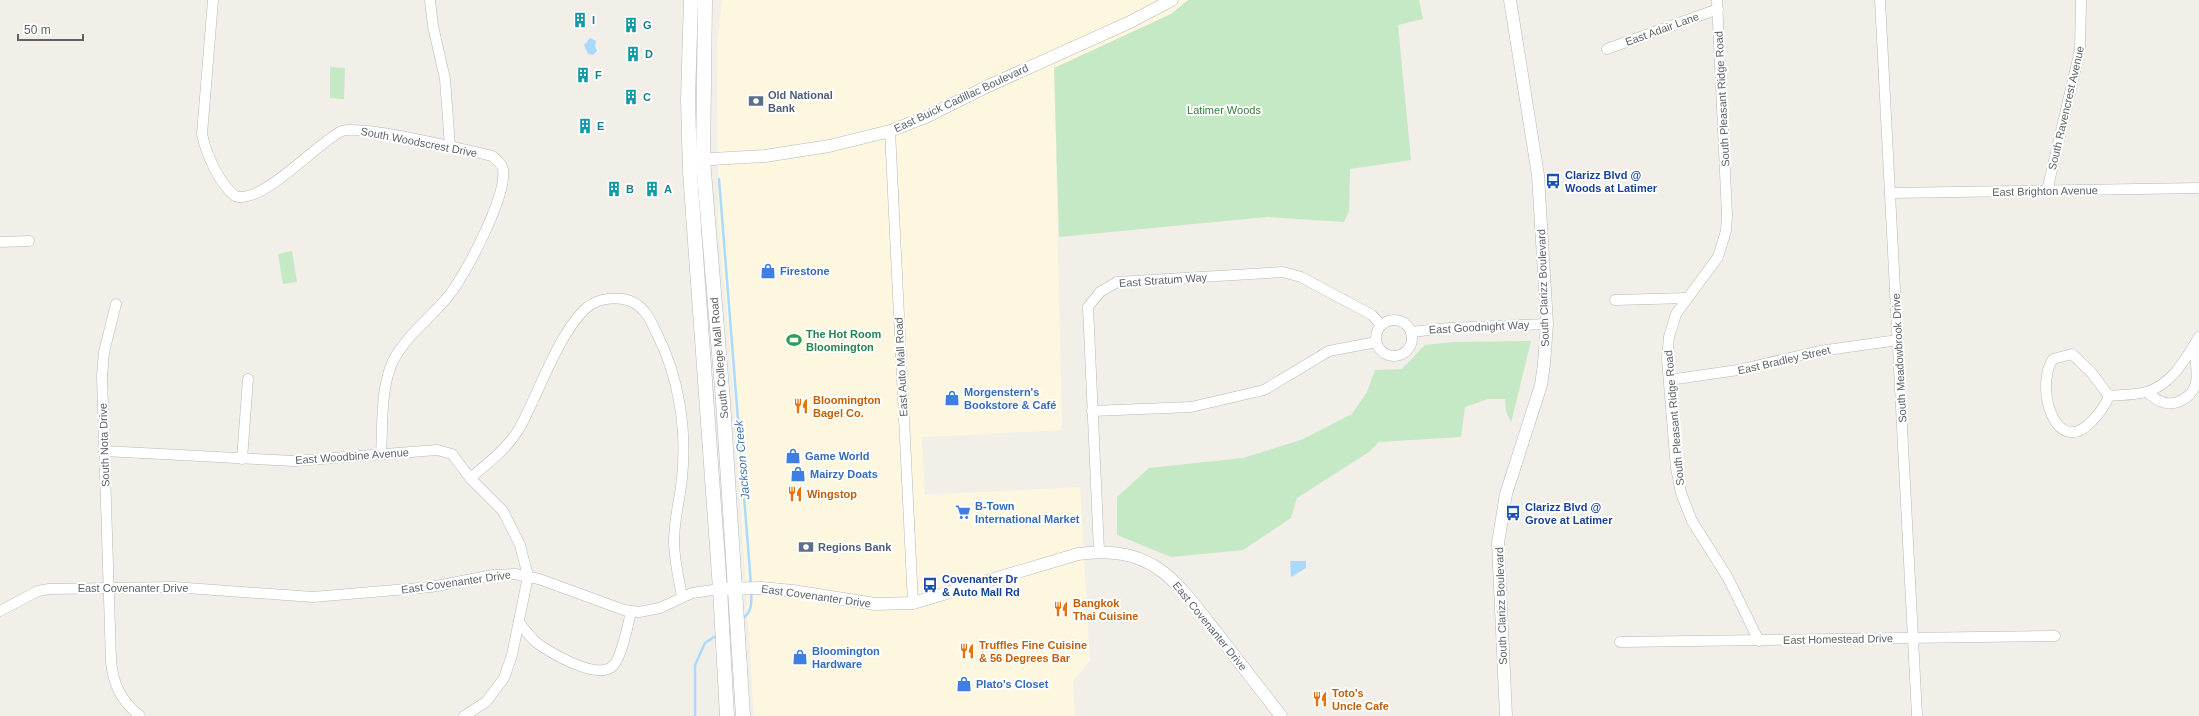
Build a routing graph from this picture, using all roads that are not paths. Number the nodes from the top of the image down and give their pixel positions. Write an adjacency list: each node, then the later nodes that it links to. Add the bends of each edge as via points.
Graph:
1 (213, 0): 12 (street, South Woodscrest Drive, via 202,134 206,150 219,175 235,196 248,196 279,179 344,131 364,130)
2 (430, 0): 12 (street, via 433,26 445,74)
3 (691, 0): 13 (main road, South College Mall Road, via 688,99)
4 (705, 0): 13 (main road, South College Mall Road)
5 (1172, 0): 11 (street, East Buick Cadillac Boulevard, via 926,117)
6 (1510, 0): 22 (street, South Clarizz Boulevard, via 1538,175)
7 (1880, 0): 16 (street, South Meadowbrook Drive)
8 (2081, 0): 15 (street, South Ravencrest Avenue, via 2082,33 2078,65)
9 (1718, 4): 10 (street, East Adair Lane); 19 (street, South Pleasant Ridge Road, via 1727,223 1718,257)
10 (1606, 49)
11 (890, 131): 13 (street, East Buick Cadillac Boulevard, via 764,156); 45 (street, East Auto Mall Road)
12 (450, 146): 36 (street, South Woodscrest Drive, via 496,159 503,171 501,187 484,235 454,289 402,346 393,363 386,382)
13 (696, 160): 32 (main road, South College Mall Road); 33 (main road, South College Mall Road)
14 (2199, 188): 15 (street, East Brighton Avenue)
15 (2047, 191): 16 (street, East Brighton Avenue)
16 (1891, 193): 25 (street, South Meadowbrook Drive)
17 (29, 241): 18 (street)
18 (0, 242)
19 (1687, 298): 20 (street); 29 (street, South Pleasant Ridge Road, via 1676,314 1669,337)
20 (1615, 300)
21 (116, 304): 35 (street, South Nota Drive, via 103,362)
22 (1546, 324): 24 (street, East Goodnight Way); 59 (street, South Clarizz Boulevard, via 1541,385 1506,494 1498,542)
23 (1381, 325): 24 (street, via 1386,321 1397,320 1408,326); 27 (street, via 1376,332); 34 (street, East Stratum Way, via 1372,315 1301,276 1283,272 1118,282 1100,292 1088,307)
24 (1411, 332): 27 (street, via 1408,349 1398,355 1386,354)
25 (1898, 340): 29 (street, East Bradley Street, via 1832,349 1738,370); 50 (street, South Meadowbrook Drive)
26 (2196, 341): 30 (street, via 2180,368 2167,380); 30 (street, via 2196,381 2193,391 2184,400 2171,403 2160,401)
27 (1376, 342): 34 (street, via 1329,351 1264,390 1191,407)
28 (248, 379): 37 (street)
29 (1669, 380): 51 (street, South Pleasant Ridge Road, via 1676,468 1686,506 1699,534 1728,578)
30 (2147, 392): 31 (street)
31 (2109, 396): 31 (street, via 2105,407 2088,426 2077,432 2064,431 2053,420 2048,405 2047,368 2053,359 2072,354 2091,372)
32 (723, 401): 33 (street); 42 (main road, South College Mall Road)
33 (706, 402): 43 (main road, South College Mall Road)
34 (1092, 411): 39 (street, East Stratum Way)
35 (104, 451): 37 (street, East Woodbine Avenue); 41 (street, South Nota Drive)
36 (381, 454): 37 (street, East Woodbine Avenue, via 294,461); 38 (street, East Woodbine Avenue, via 442,450 452,454)
37 (242, 459)
38 (470, 478): 40 (street, East Woodbine Avenue, via 506,516 520,545); 44 (street, via 498,454 518,430 563,340 579,315 594,303 608,299 623,299 637,304 648,317 665,349 679,400 684,458 674,541)
39 (1099, 551): 45 (street, East Covenanter Drive, via 1078,554); 58 (street, East Covenanter Drive, via 1121,553 1142,559 1175,580)
40 (528, 576): 41 (street, East Covenanter Drive, via 503,574 431,587 313,597 180,587); 47 (street, East Covenanter Drive); 48 (street)
41 (108, 588): 46 (street, East Covenanter Drive, via 43,589); 54 (street, South Nota Drive, via 113,677 121,696)
42 (739, 588): 43 (street, East Covenanter Drive); 45 (street, East Covenanter Drive, via 793,591 875,604); 57 (main road, South College Mall Road, via 736,609)
43 (720, 589): 44 (street, East Covenanter Drive); 56 (main road, South College Mall Road)
44 (682, 597): 47 (street, East Covenanter Drive, via 654,610)
45 (913, 602)
46 (0, 611)
47 (631, 612): 48 (street, via 617,661 610,668 601,671 585,668 558,656 537,642)
48 (519, 622): 53 (street, via 504,678)
49 (2055, 636): 50 (street, East Homestead Drive)
50 (1913, 638): 51 (street, East Homestead Drive); 60 (street, South Meadowbrook Drive)
51 (1759, 641): 52 (street, East Homestead Drive)
52 (1620, 642)
53 (478, 713): 55 (street)
54 (140, 716)
55 (464, 716)
56 (727, 716)
57 (743, 716)
58 (1281, 716)
59 (1506, 716)
60 (1917, 716)

